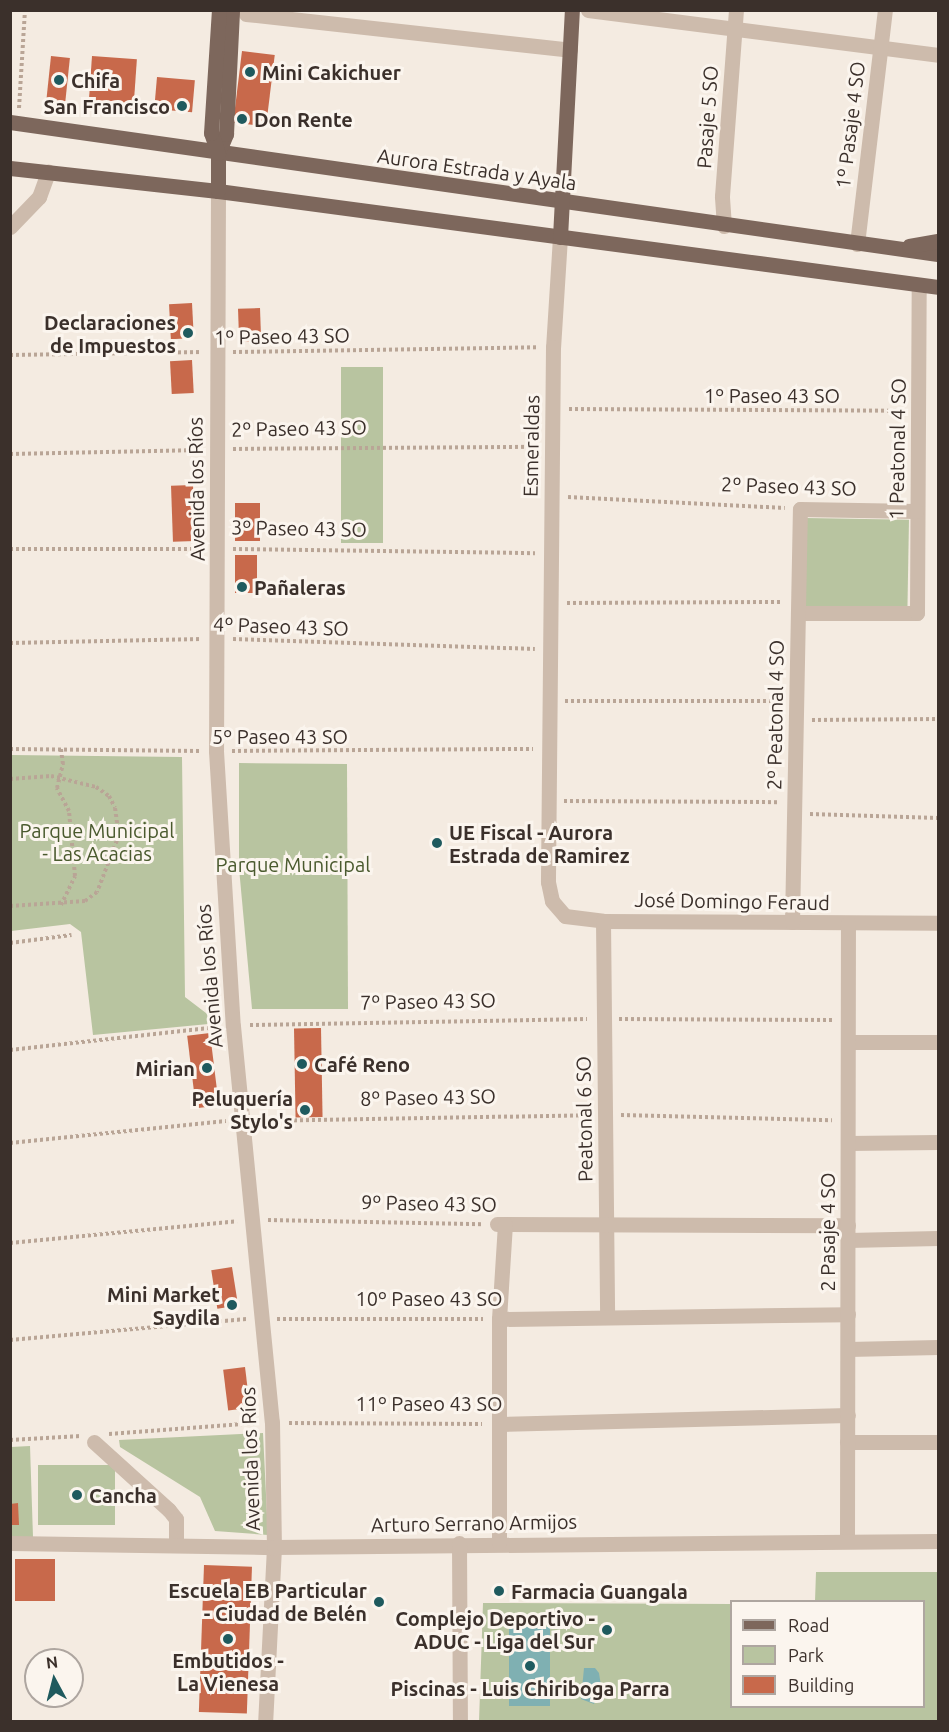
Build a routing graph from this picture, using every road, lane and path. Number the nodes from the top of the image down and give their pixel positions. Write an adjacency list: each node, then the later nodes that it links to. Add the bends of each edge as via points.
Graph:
1 (25, 10): 12 (path)
2 (219, 10): 13 (main road, Avenida los Ríos, via 211,133)
3 (572, 10): 10 (main road, Esmeraldas)
4 (588, 10): 8 (street)
5 (736, 10): 8 (street, Pasaje 5 SO)
6 (885, 10): 9 (street, 1º Pasaje 4 SO)
7 (239, 12): 10 (street); 13 (main road, Avenida los Ríos, via 226,134)
8 (735, 32): 9 (street); 18 (street, Pasaje 5 SO, via 722,196)
9 (880, 48): 11 (street); 22 (street, 1º Pasaje 4 SO)
10 (570, 50): 17 (main road, Esmeraldas)
11 (939, 55)
12 (15, 123): 13 (main road, Aurora Estrada y Ayala)
13 (218, 153): 16 (main road, Avenida los Ríos); 17 (main road, Aurora Estrada y Ayala)
14 (10, 168): 15 (main road)
15 (48, 172): 16 (main road); 19 (street, via 39,197)
16 (218, 191): 20 (main road); 28 (street, Avenida los Ríos)
17 (561, 202): 18 (main road, Aurora Estrada y Ayala); 20 (main road, Esmeraldas)
18 (724, 226): 22 (main road, Aurora Estrada y Ayala)
19 (10, 227)
20 (560, 237): 25 (main road); 27 (street, Esmeraldas)
21 (939, 241): 23 (main road)
22 (857, 244): 23 (main road, Aurora Estrada y Ayala)
23 (895, 249): 24 (main road, Aurora Estrada y Ayala)
24 (939, 254)
25 (920, 285): 26 (main road); 31 (street, 1 Peatonal 4 SO)
26 (939, 287)
27 (553, 347): 28 (path, 1º Paseo 43 SO); 30 (street, Esmeraldas)
28 (217, 351): 29 (path, 1º Paseo 43 SO); 33 (street, Avenida los Ríos)
29 (10, 355)
30 (553, 409): 31 (path, 1º Paseo 43 SO); 32 (street, Esmeraldas)
31 (919, 411): 37 (street, 1 Peatonal 4 SO)
32 (552, 447): 33 (path, 2º Paseo 43 SO); 35 (street, Esmeraldas)
33 (215, 450): 34 (path, 2º Paseo 43 SO); 38 (street, Avenida los Ríos)
34 (10, 454)
35 (552, 496): 36 (path, 2º Paseo 43 SO); 40 (street, Esmeraldas)
36 (800, 509): 37 (street, 2º Paseo 43 SO); 42 (street, 2º Peatonal 4 SO)
37 (916, 511): 42 (street, 1 Peatonal 4 SO, via 917,613)
38 (218, 548): 39 (path, 3º Paseo 43 SO); 40 (path, 3º Paseo 43 SO); 43 (street, Avenida los Ríos)
39 (10, 549)
40 (551, 553): 41 (street, Esmeraldas)
41 (551, 604): 42 (path); 45 (street, Esmeraldas)
42 (798, 607): 47 (street, 2º Peatonal 4 SO)
43 (217, 639): 44 (path, 4º Paseo 43 SO); 45 (path, 4º Paseo 43 SO); 53 (street, Avenida los Ríos)
44 (10, 643)
45 (550, 649): 46 (street, Esmeraldas)
46 (549, 701): 47 (path); 52 (street, Esmeraldas)
47 (796, 701): 49 (street, 2º Peatonal 4 SO)
48 (939, 719): 49 (path)
49 (796, 720): 57 (street, 2º Peatonal 4 SO)
50 (10, 749): 51 (path, 5º Paseo 43 SO)
51 (62, 749): 53 (path, 5º Paseo 43 SO); 54 (path)
52 (549, 749): 53 (path, 5º Paseo 43 SO); 56 (street, Esmeraldas)
53 (216, 751): 70 (street, Avenida los Ríos)
54 (59, 777): 55 (path); 61 (path, via 57,788 69,811 75,876); 61 (path, via 96,787 109,796 119,835 97,892 85,901)
55 (10, 779)
56 (549, 801): 57 (path); 59 (street, Esmeraldas)
57 (795, 808): 58 (path); 63 (street, 2º Peatonal 4 SO)
58 (939, 818)
59 (548, 882): 62 (street, José Domingo Feraud, via 552,901 566,916)
60 (10, 906): 61 (path)
61 (61, 906)
62 (603, 921): 63 (street, José Domingo Feraud); 68 (street, Peatonal 6 SO)
63 (792, 922): 64 (street, José Domingo Feraud)
64 (848, 923): 65 (street, José Domingo Feraud); 69 (street, 2 Pasaje 4 SO)
65 (939, 923)
66 (71, 935): 67 (path)
67 (10, 943)
68 (604, 1019): 69 (path, 7º Paseo 43 SO); 70 (path, 7º Paseo 43 SO); 74 (street, Peatonal 6 SO)
69 (848, 1020): 71 (street, 2 Pasaje 4 SO)
70 (233, 1026): 73 (path, 7º Paseo 43 SO); 76 (street, Avenida los Ríos)
71 (848, 1042): 72 (street); 75 (street, 2 Pasaje 4 SO)
72 (939, 1042)
73 (10, 1050)
74 (605, 1114): 75 (path, 8º Paseo 43 SO); 76 (path, 8º Paseo 43 SO); 82 (street, Peatonal 6 SO)
75 (848, 1120): 79 (street, 2 Pasaje 4 SO)
76 (243, 1121): 78 (path, 8º Paseo 43 SO); 80 (street, Avenida los Ríos)
77 (939, 1142): 79 (street)
78 (10, 1143)
79 (848, 1143): 83 (street, 2 Pasaje 4 SO)
80 (251, 1220): 81 (path, 9º Paseo 43 SO); 85 (path, 9º Paseo 43 SO); 88 (street, Avenida los Ríos)
81 (501, 1224): 82 (street, 9º Paseo 43 SO); 89 (street)
82 (606, 1225): 83 (street, 9º Paseo 43 SO); 87 (street, Peatonal 6 SO)
83 (848, 1232): 84 (street, 9º Paseo 43 SO); 86 (street, 2 Pasaje 4 SO)
84 (939, 1238)
85 (10, 1243)
86 (848, 1314): 87 (street, 10º Paseo 43 SO); 92 (street, 2 Pasaje 4 SO)
87 (607, 1316): 89 (street, 10º Paseo 43 SO)
88 (262, 1319): 89 (path, 10º Paseo 43 SO); 90 (path, 10º Paseo 43 SO); 94 (street, Avenida los Ríos)
89 (499, 1319): 95 (street)
90 (10, 1340)
91 (939, 1347): 92 (street)
92 (848, 1349): 93 (street, 2 Pasaje 4 SO)
93 (848, 1415): 95 (street, 11º Paseo 43 SO); 98 (street, 2 Pasaje 4 SO)
94 (272, 1422): 95 (path, 11º Paseo 43 SO); 96 (path, 11º Paseo 43 SO); 106 (street, Avenida los Ríos)
95 (501, 1424): 104 (street)
96 (98, 1437): 97 (path, 11º Paseo 43 SO); 105 (street, via 176,1519)
97 (10, 1440)
98 (848, 1442): 99 (street); 100 (street, 2 Pasaje 4 SO)
99 (939, 1442)
100 (847, 1540): 101 (street, Arturo Serrano Armijos); 104 (street, Arturo Serrano Armijos)
101 (939, 1541)
102 (10, 1543): 105 (street, Arturo Serrano Armijos)
103 (459, 1543): 104 (street, Arturo Serrano Armijos); 106 (street, Arturo Serrano Armijos); 108 (street)
104 (499, 1543)
105 (176, 1545): 106 (street, Arturo Serrano Armijos)
106 (274, 1547): 107 (street, Avenida los Ríos)
107 (266, 1722)
108 (460, 1722)

